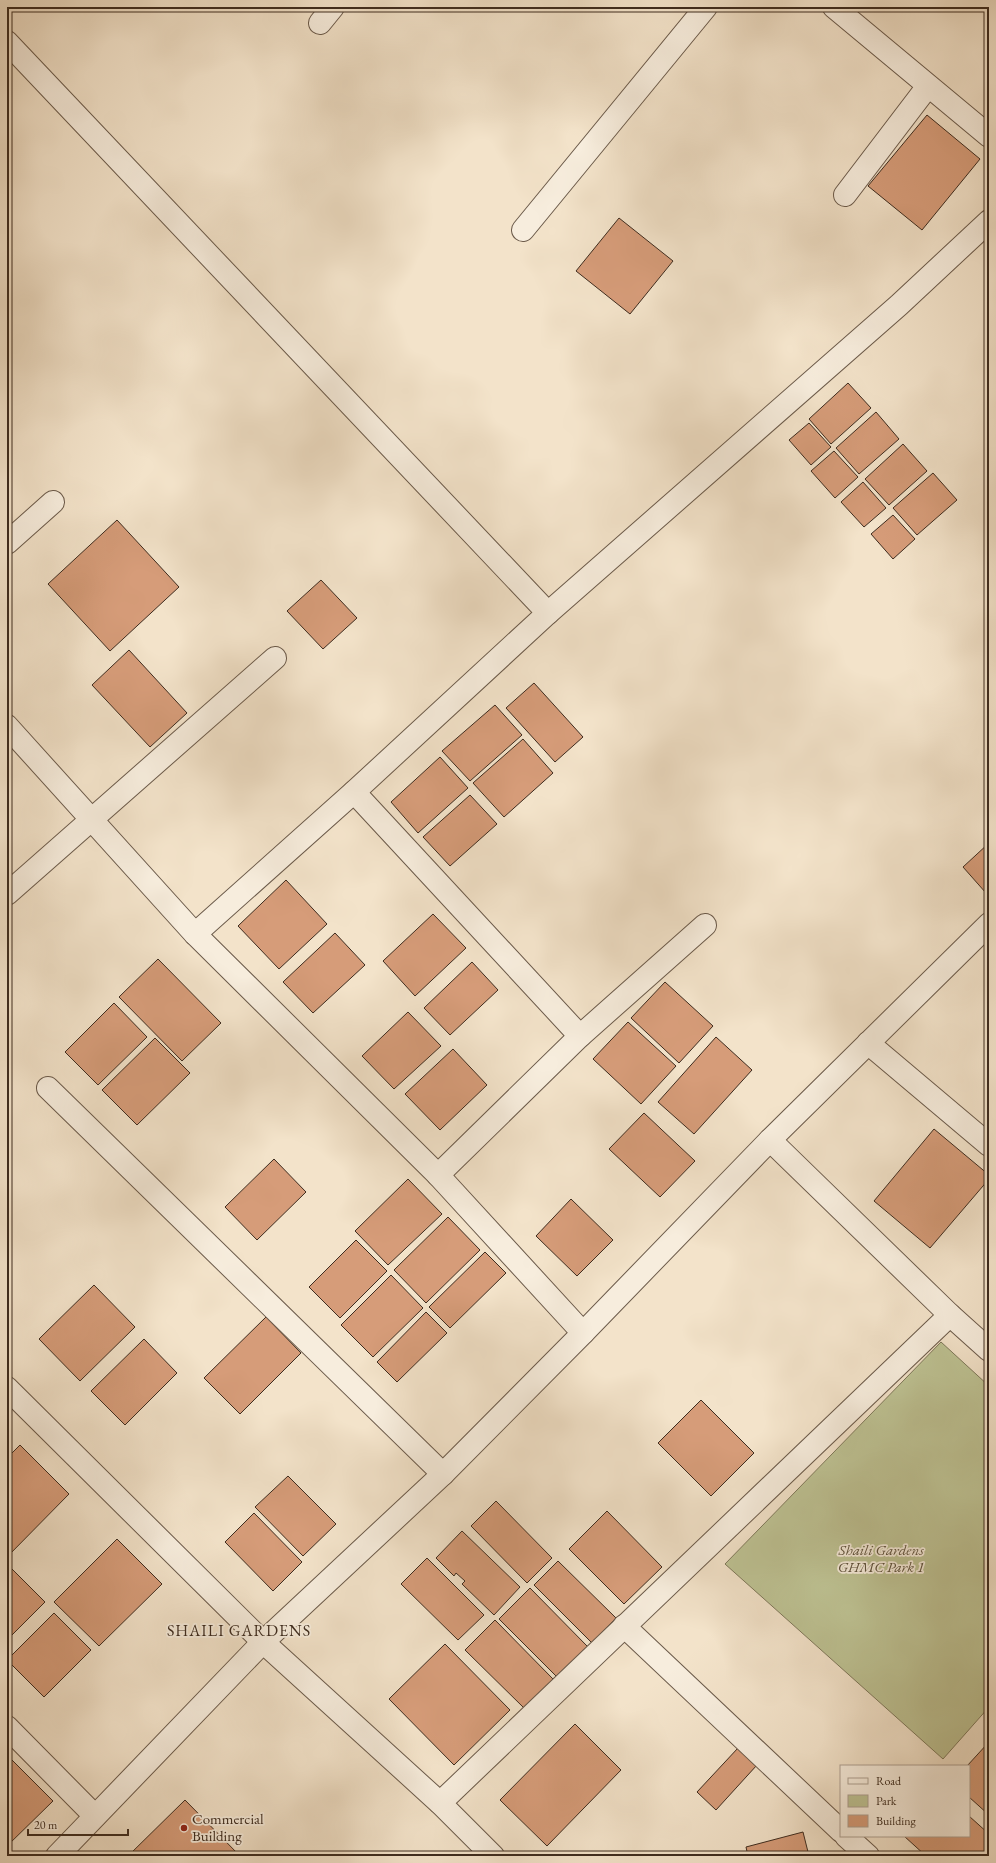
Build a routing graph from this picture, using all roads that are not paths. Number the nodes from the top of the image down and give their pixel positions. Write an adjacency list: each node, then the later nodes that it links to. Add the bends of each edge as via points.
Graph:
1 (333, 7): 4 (street)
2 (706, 7): 10 (street)
3 (834, 7): 6 (street)
4 (320, 23)
5 (7, 42): 13 (street)
6 (928, 86): 7 (street); 8 (street)
7 (989, 136)
8 (845, 195)
9 (989, 221): 13 (street, via 899,305)
10 (523, 230)
11 (53, 502): 12 (street)
12 (7, 543)
13 (548, 613): 16 (street)
14 (275, 658): 17 (street)
15 (7, 726): 17 (street)
16 (354, 792): 21 (street); 22 (street)
17 (90, 820): 18 (street); 21 (street)
18 (7, 894)
19 (989, 924): 23 (street)
20 (705, 926): 22 (street)
21 (195, 934): 27 (street)
22 (580, 1036): 27 (street)
23 (868, 1043): 25 (street); 26 (street)
24 (48, 1088): 32 (street)
25 (770, 1140): 28 (street); 29 (street)
26 (989, 1146)
27 (438, 1175): 29 (street)
28 (950, 1315): 30 (street); 33 (street)
29 (583, 1333): 32 (street)
30 (989, 1350)
31 (7, 1388): 34 (street)
32 (443, 1474): 34 (street)
33 (624, 1626): 36 (street); 38 (street)
34 (263, 1642): 36 (street); 37 (street)
35 (7, 1727): 37 (street)
36 (440, 1802): 41 (street)
37 (95, 1816): 40 (street)
38 (840, 1830)
39 (847, 1837): 42 (street)
40 (57, 1856)
41 (493, 1856)
42 (868, 1856)

